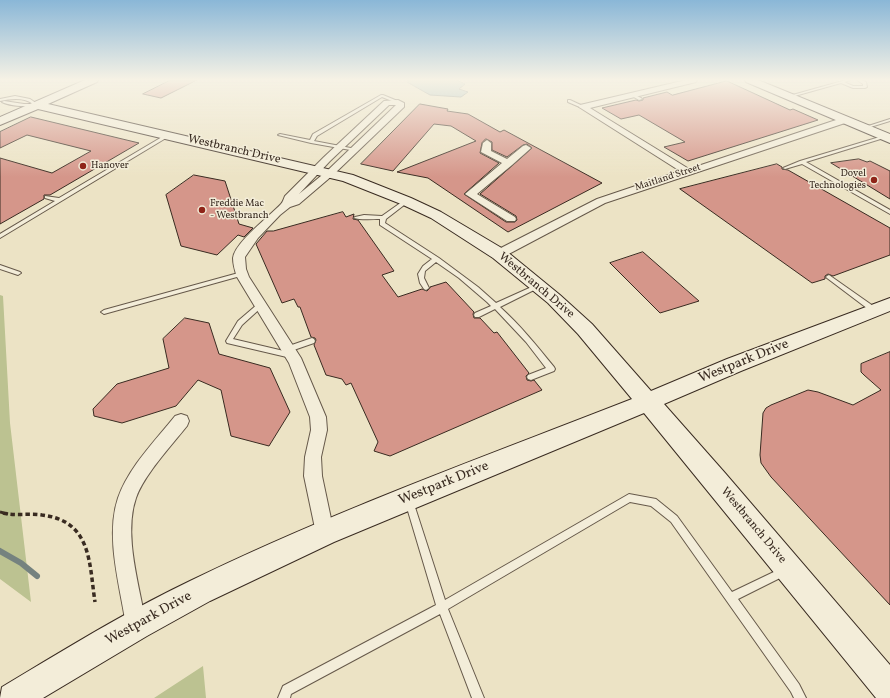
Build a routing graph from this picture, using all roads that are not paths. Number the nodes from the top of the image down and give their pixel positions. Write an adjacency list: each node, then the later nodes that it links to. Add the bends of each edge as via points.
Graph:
1 (18, 113): 10 (street)
2 (74, 113): 12 (street, Westbranch Drive)
3 (353, 113): 15 (lane, via 314,135)
4 (378, 113): 17 (street)
5 (393, 113): 19 (street)
6 (592, 113): 24 (street)
7 (828, 113): 8 (street)
8 (845, 120): 11 (street); 24 (street, Maitland Street)
9 (890, 120): 11 (lane)
10 (0, 121)
11 (864, 128): 14 (street)
12 (169, 135): 23 (street, Westbranch Drive); 26 (lane)
13 (280, 135): 15 (lane)
14 (887, 138): 20 (lane)
15 (311, 142): 17 (lane)
16 (487, 143): 21 (street, via 486,152)
17 (340, 148): 19 (lane); 23 (street)
18 (526, 148): 21 (street)
19 (354, 150): 23 (street)
20 (802, 162): 22 (lane); 28 (lane)
21 (509, 163): 31 (street, via 470,194)
22 (785, 168)
23 (324, 171): 27 (street, Westbranch Drive); 37 (street, via 295,202 286,205 243,249 239,257)
24 (688, 172): 33 (street, Maitland Street, via 601,201)
25 (46, 197): 26 (lane)
26 (59, 200): 32 (lane)
27 (406, 201): 30 (lane); 33 (street, Westbranch Drive, via 465,232)
28 (890, 212)
29 (357, 218): 30 (lane)
30 (383, 218): 34 (lane, via 381,222 384,226)
31 (510, 219)
32 (0, 236)
33 (499, 254): 39 (street, Westbranch Drive)
34 (437, 259): 40 (lane, via 422,271 421,282); 42 (lane)
35 (0, 267): 36 (lane)
36 (18, 273)
37 (242, 274): 41 (street); 44 (lane)
38 (829, 277): 43 (lane)
39 (538, 286): 42 (lane); 49 (street, Westbranch Drive, via 585,329)
40 (426, 288)
41 (261, 305): 47 (street); 47 (lane, via 240,323 229,341)
42 (494, 305): 45 (lane); 48 (lane, via 526,337 552,369)
43 (882, 307): 49 (street, Westpark Drive, via 734,364)
44 (104, 312)
45 (477, 315)
46 (312, 341): 47 (lane)
47 (290, 352): 52 (street, via 318,417 319,430 313,457 313,476)
48 (531, 377)
49 (647, 402): 51 (street, Westpark Drive); 53 (street, Westbranch Drive)
50 (181, 421): 56 (street, via 133,485 126,500 122,524 123,541)
51 (409, 499): 52 (street, Westpark Drive); 55 (lane)
52 (324, 533): 56 (street, Westpark Drive, via 221,581)
53 (789, 569): 54 (lane); 57 (street, Westbranch Drive)
54 (730, 598): 55 (lane, via 674,519 653,502 630,498); 61 (lane)
55 (442, 607): 59 (lane, via 287,690); 60 (lane)
56 (136, 625): 58 (street, Westpark Drive)
57 (890, 690)
58 (13, 698)
59 (284, 698)
60 (478, 698)
61 (800, 698)

